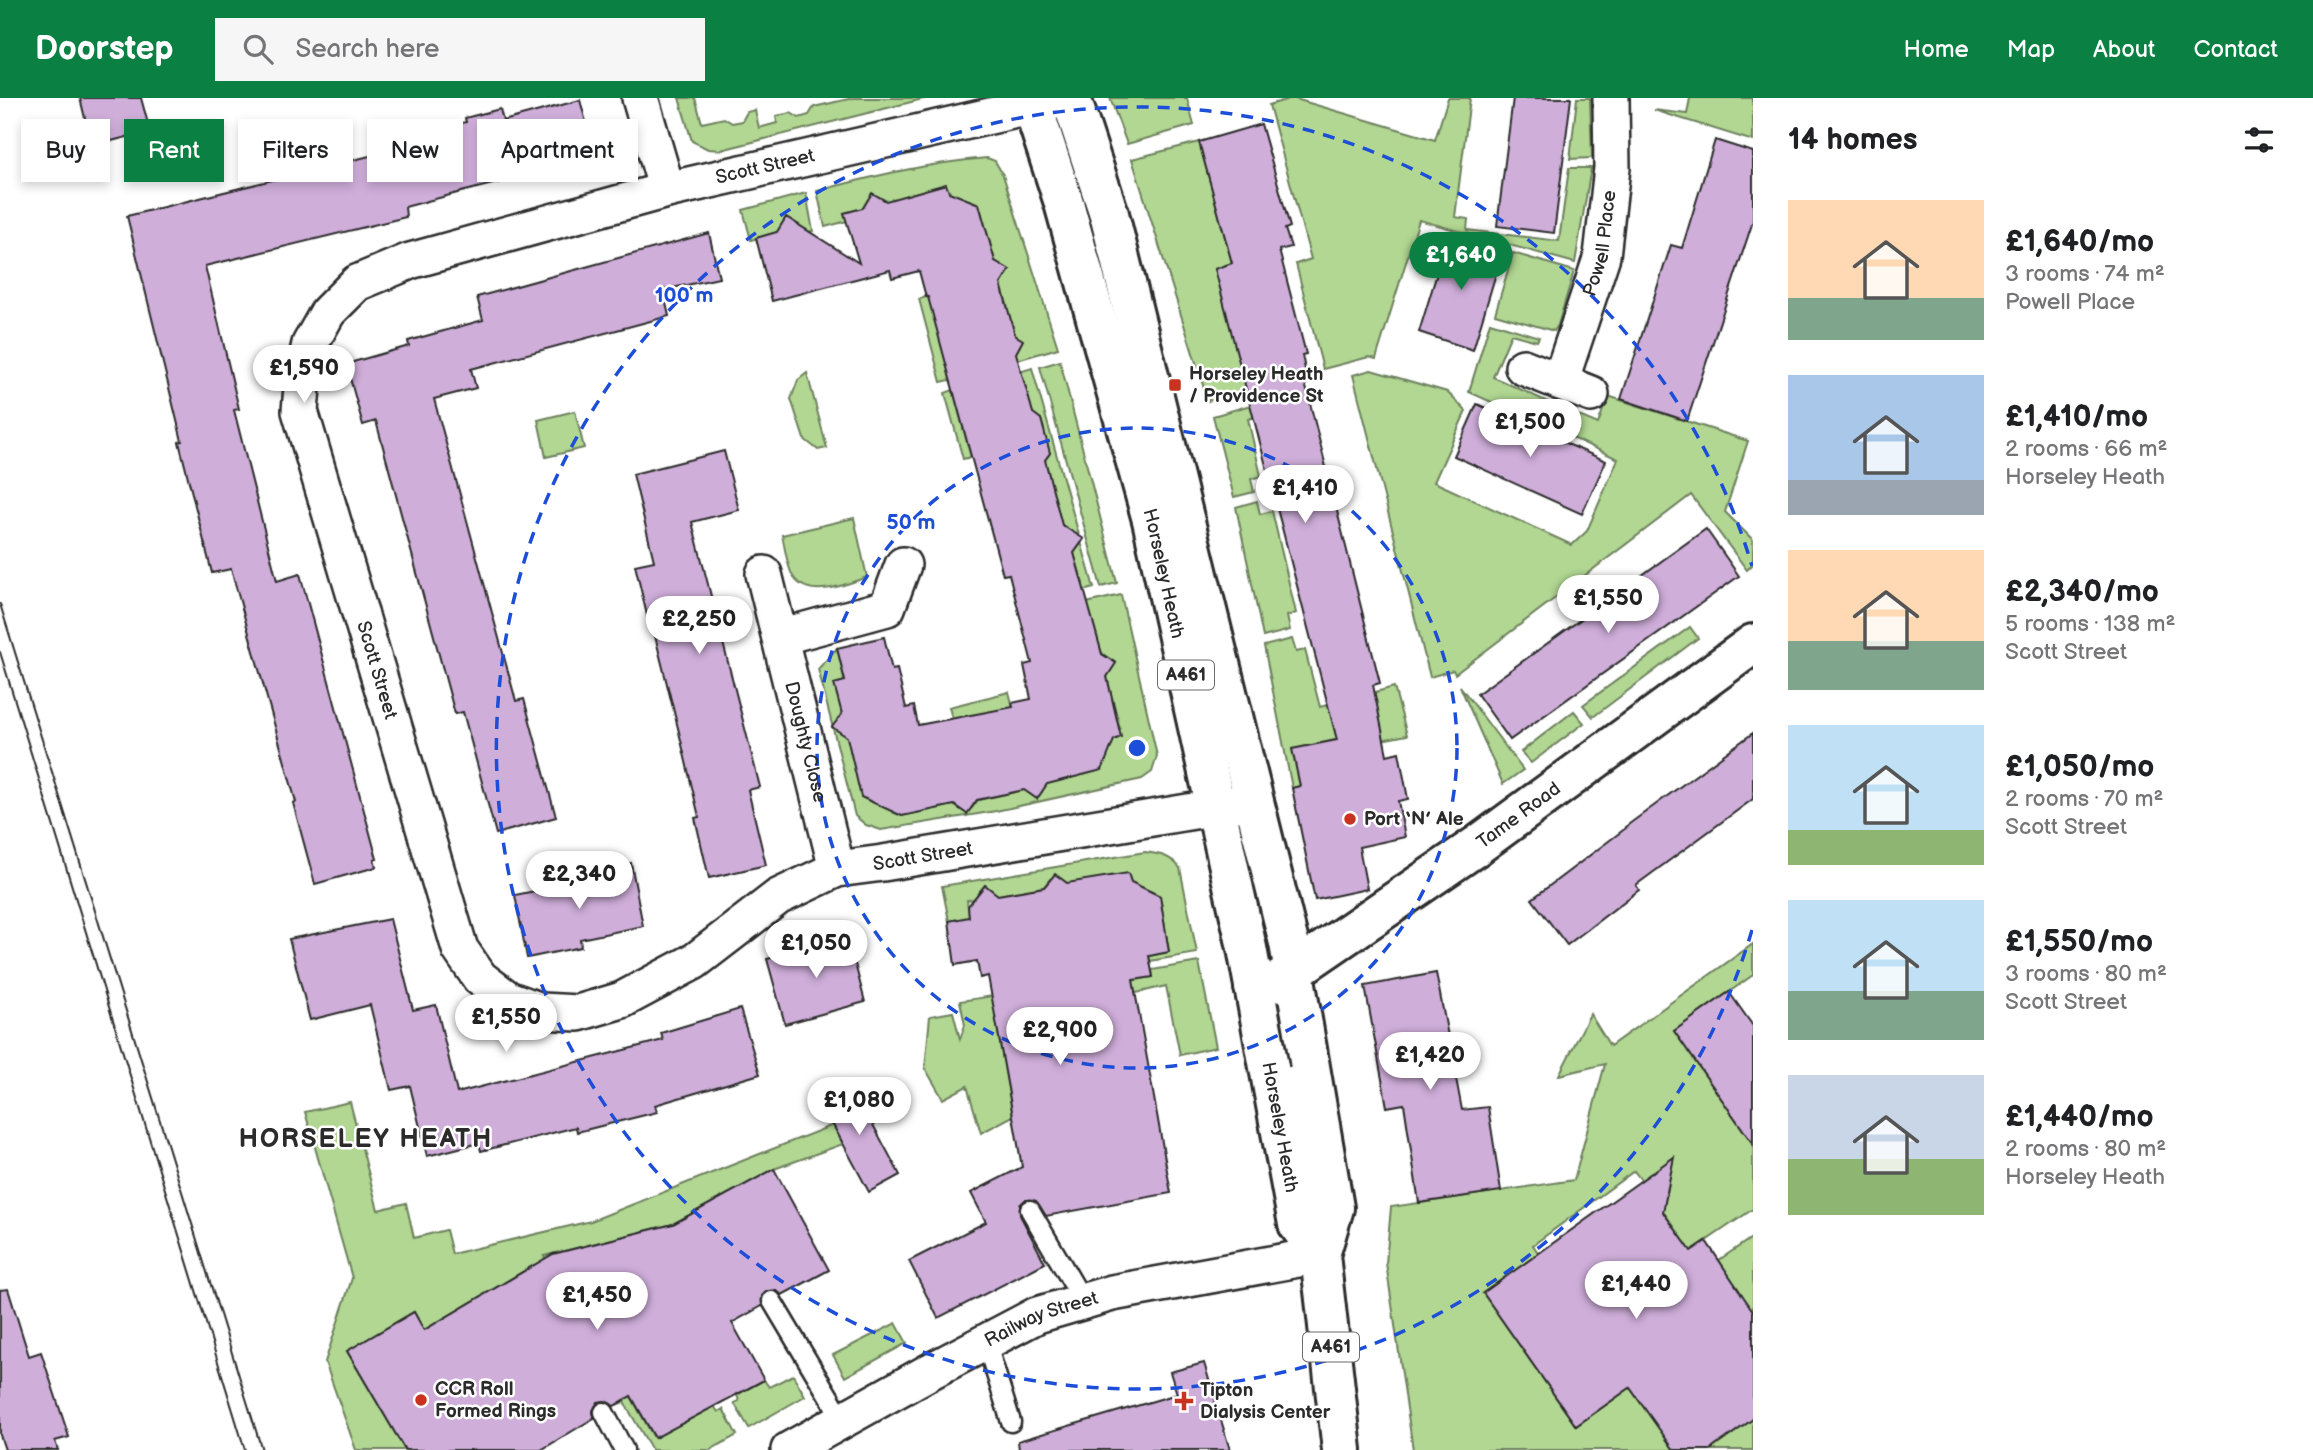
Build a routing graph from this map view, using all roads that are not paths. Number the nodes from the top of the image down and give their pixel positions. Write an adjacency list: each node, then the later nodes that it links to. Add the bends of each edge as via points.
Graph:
1 (640, 98): 4 (street)
2 (1611, 98): 5 (street, Powell Place, via 1612,168 1602,256 1575,388)
3 (1052, 100): 4 (street, Scott Street); 10 (main road, Horseley Heath / A461, via 1063,203); 10 (main road, Horseley Heath / A461, via 1109,214 1239,743)
4 (667, 190): 11 (street, Scott Street, via 410,261 357,283 328,312 310,344 300,411 460,949 480,978 508,999 541,1011 578,1013 621,1000 695,961 778,897)
5 (1523, 368)
6 (903, 565): 8 (street, via 887,608)
7 (764, 574): 8 (street, Doughty Close)
8 (780, 637): 11 (street, Doughty Close)
9 (1753, 644): 12 (main road, Tame Road, via 1478,845)
10 (1235, 804): 11 (street, Scott Street); 12 (main road, Horseley Heath / A461)
11 (837, 869)
12 (1276, 980): 14 (main road, Horseley Heath / A461, via 1298,1224); 14 (main road, Horseley Heath / A461, via 1335,1208)
13 (1030, 1210): 16 (lane)
14 (1320, 1255): 16 (street, Railway Street); 23 (main road, Horseley Heath / A461)
15 (772, 1301): 19 (lane)
16 (1083, 1301): 17 (street, Railway Street, via 1037,1315)
17 (986, 1342): 19 (street, Railway Street); 20 (lane)
18 (604, 1412): 21 (lane)
19 (843, 1420): 22 (street, Railway Street)
20 (1011, 1422)
21 (624, 1450)
22 (789, 1450)
23 (1342, 1450)

